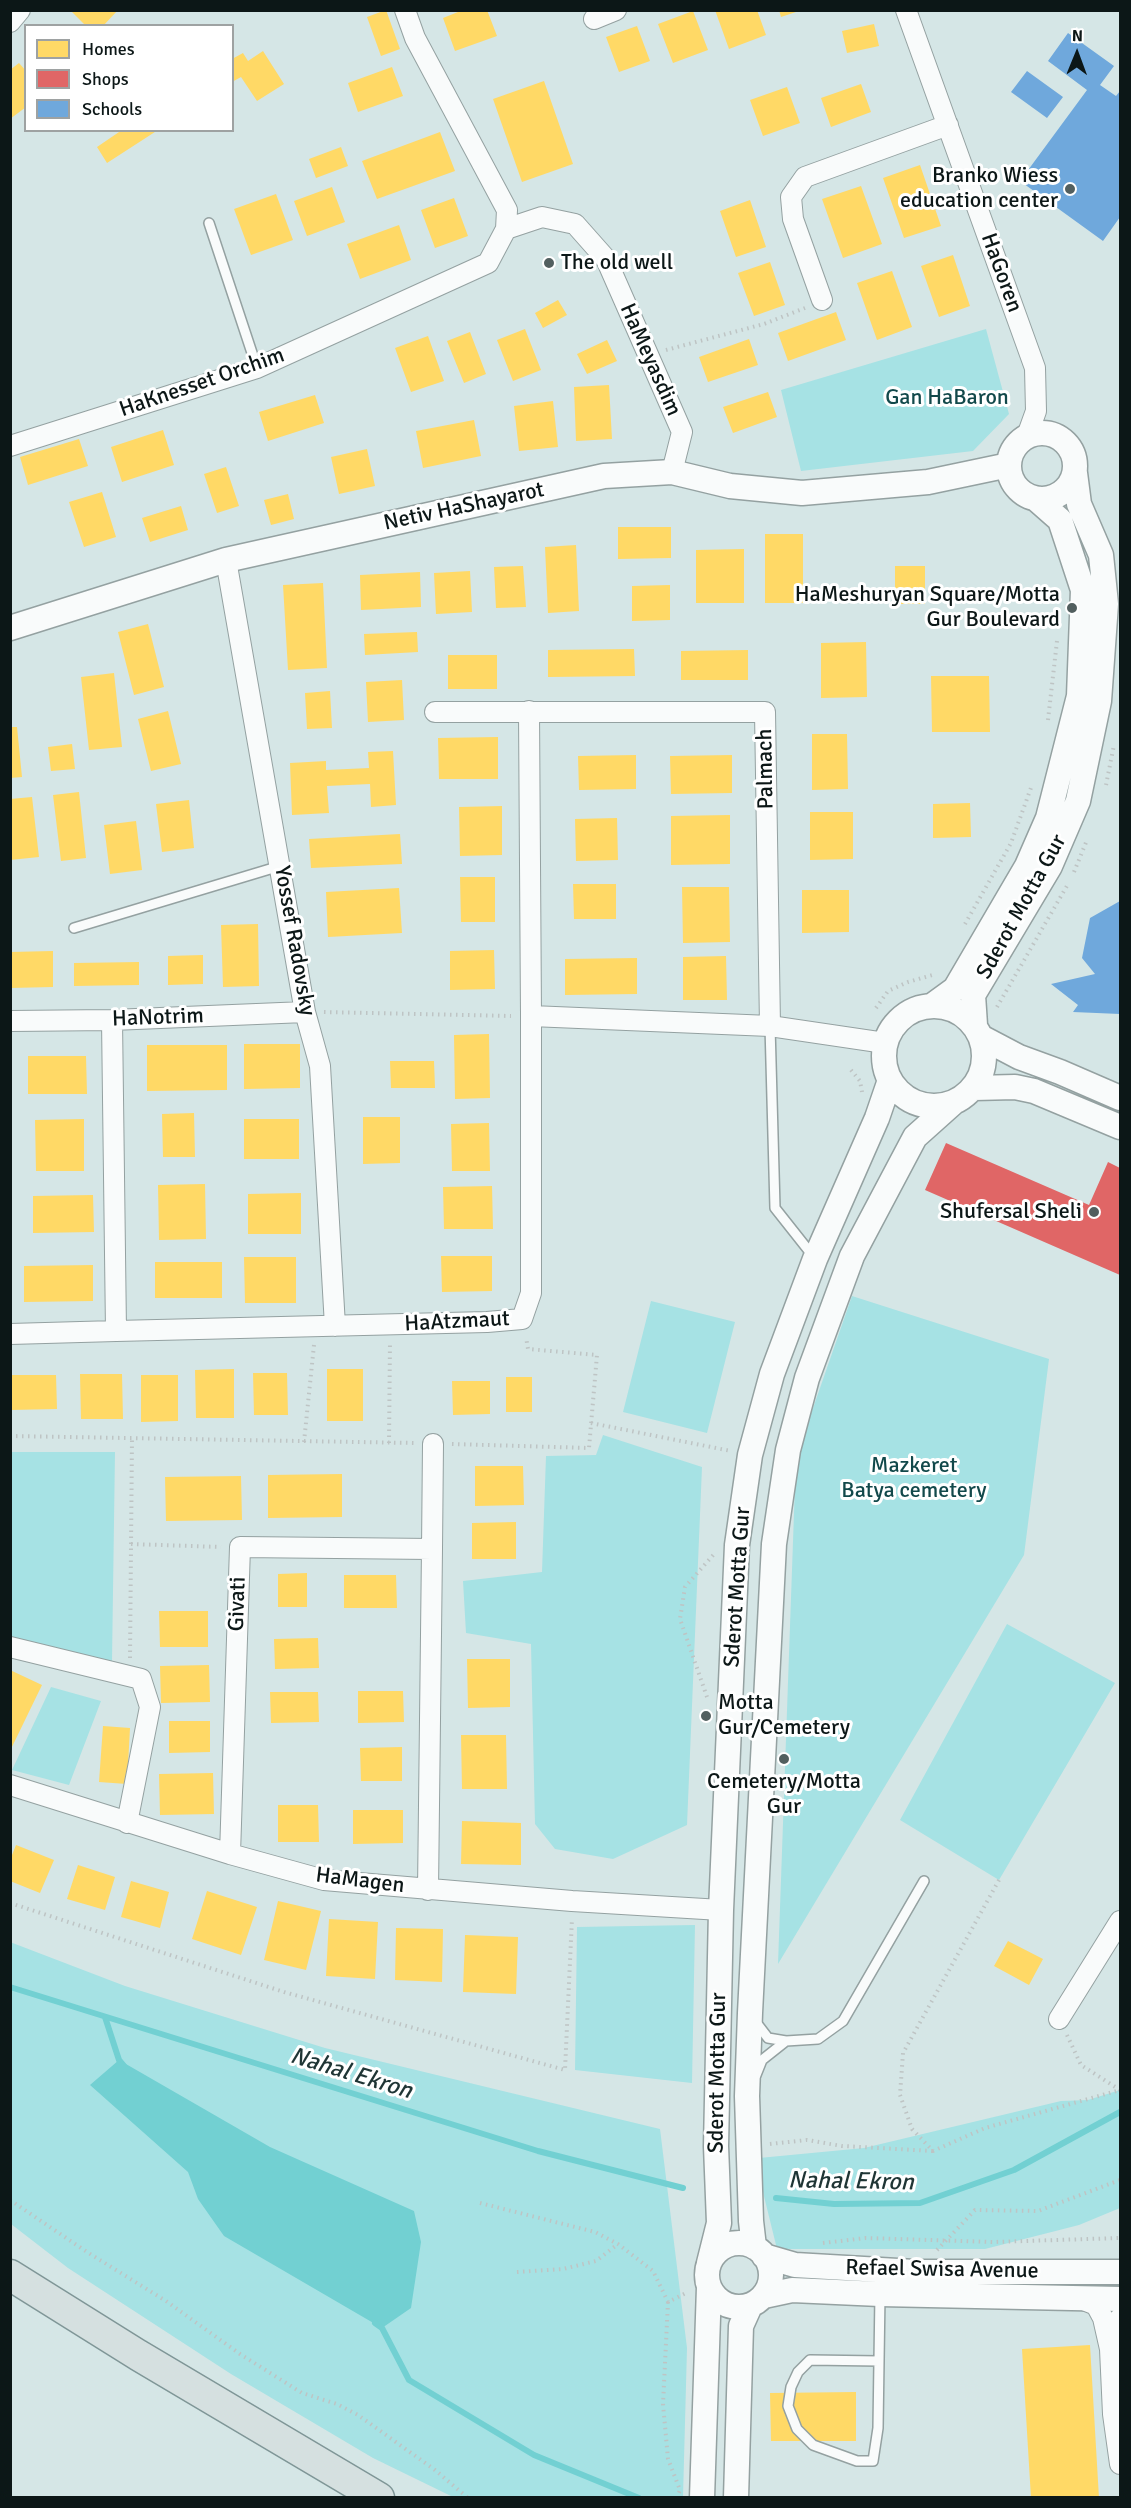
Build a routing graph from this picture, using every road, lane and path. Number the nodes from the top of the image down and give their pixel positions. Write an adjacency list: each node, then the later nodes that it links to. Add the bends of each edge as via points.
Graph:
1 (20, 10): 6 (street)
2 (405, 10): 9 (street, via 415,38 507,210)
3 (616, 10): 5 (street)
4 (906, 10): 7 (street, HaGoren)
5 (594, 19)
6 (10, 22)
7 (948, 125): 10 (street, via 805,177 791,196 794,219); 13 (street, HaGoren, via 1035,368 1036,411)
8 (209, 224): 12 (lane)
9 (506, 229): 12 (street, HaKnesset Orchim, via 488,263); 15 (street, HaMeyasdim, via 542,217 575,224 606,259 682,432)
10 (822, 300): 11 (path, via 764,324)
11 (663, 351)
12 (257, 368): 14 (street, HaKnesset Orchim)
13 (1027, 436): 16 (street, via 1051,433 1062,439 1076,460); 17 (street, via 1011,453)
14 (10, 446)
15 (672, 472): 17 (street, Netiv HaShayarot, via 730,486 802,493); 19 (street, Netiv HaShayarot, via 604,476)
16 (1075, 473): 18 (street, via 1061,494); 41 (street, Sderot Motta Gur, via 1079,504 1101,555 1106,604 1099,701 1078,801 1050,866 973,995)
17 (1012, 475): 18 (street, via 1022,492)
18 (1035, 498): 33 (street, Sderot Motta Gur, via 1060,519 1083,590 1079,696 1048,818 1027,866 955,989)
19 (226, 560): 20 (street, Netiv HaShayarot); 29 (street, Yossef Radovsky)
20 (10, 628)
21 (1058, 630): 24 (path)
22 (529, 711): 23 (street, Palmach); 37 (street); 40 (street, Palmach, via 765,712)
23 (435, 712)
24 (1047, 727)
25 (1115, 737): 27 (path)
26 (1035, 776): 30 (path, via 1011,843)
27 (1105, 789)
28 (1088, 838): 35 (path, via 1050,917)
29 (280, 866): 31 (lane); 36 (street, Yossef Radovsky)
30 (964, 926)
31 (74, 928)
32 (942, 964): 34 (path, via 937,974 888,991)
33 (933, 1005): 41 (street, via 953,1009); 42 (street, via 902,1017)
34 (876, 1008)
35 (996, 1010)
36 (305, 1012): 37 (path); 38 (street, HaNotrim); 51 (street, Yossef Radovsky, via 320,1065)
37 (531, 1016): 40 (street); 49 (street, HaAtzmaut, via 531,1293)
38 (112, 1020): 39 (street, HaNotrim); 52 (street)
39 (10, 1021)
40 (770, 1026): 42 (street); 48 (lane, via 775,1208)
41 (978, 1031): 44 (street, via 984,1063); 45 (street, via 1019,1058)
42 (885, 1043): 43 (street, via 885,1068)
43 (890, 1080): 46 (street, via 906,1098 917,1103); 48 (street, Sderot Motta Gur, via 877,1119)
44 (974, 1088): 46 (street); 47 (street, via 1015,1087 1034,1091)
45 (1120, 1098)
46 (953, 1103): 76 (street, Sderot Motta Gur, via 915,1137 852,1256 807,1378 788,1450 774,1544)
47 (1120, 1127)
48 (815, 1259): 60 (street, Sderot Motta Gur, via 772,1374)
49 (522, 1319): 50 (street, HaAtzmaut); 54 (path, via 528,1349 597,1355)
50 (390, 1324): 51 (street, HaAtzmaut); 58 (path)
51 (326, 1326): 52 (street, HaAtzmaut); 57 (path)
52 (116, 1331): 53 (street, HaAtzmaut)
53 (10, 1334)
54 (591, 1423): 59 (path, via 589,1448); 60 (path)
55 (10, 1436): 56 (path)
56 (132, 1437): 57 (path); 61 (path)
57 (304, 1442): 58 (path)
58 (388, 1443): 59 (path)
59 (433, 1444): 63 (street)
60 (750, 1455): 74 (street, Sderot Motta Gur, via 737,1545)
61 (131, 1544): 62 (path); 65 (path)
62 (240, 1548): 63 (street, Givati); 68 (street, Givati)
63 (432, 1550): 71 (street)
64 (10, 1647): 65 (street)
65 (130, 1676): 67 (street, via 141,1679 150,1707)
66 (10, 1785): 67 (street, HaMagen)
67 (127, 1823): 68 (street, HaMagen)
68 (230, 1854): 71 (street, HaMagen, via 324,1880)
69 (999, 1880): 82 (path, via 903,2054 900,2095 912,2129)
70 (924, 1881): 78 (lane, via 843,2022 818,2039)
71 (428, 1890): 72 (street, HaMagen)
72 (572, 1901): 73 (path, via 565,2070 284,1992); 74 (street, HaMagen)
73 (10, 1903)
74 (721, 1910): 95 (street, Sderot Motta Gur, via 716,2146 720,2223)
75 (1120, 1921): 77 (street)
76 (750, 2013): 78 (lane, via 768,2038); 80 (street, Sderot Motta Gur)
77 (1059, 2019): 79 (path, via 1081,2066)
78 (786, 2042): 80 (lane, via 762,2060)
79 (1120, 2090): 82 (path, via 985,2128)
80 (747, 2096): 90 (street, Sderot Motta Gur, via 751,2221)
81 (767, 2146): 82 (path, via 807,2140)
82 (933, 2151)
83 (1120, 2180): 87 (path, via 1038,2211 975,2210)
84 (10, 2200): 106 (path, via 284,2382 358,2415)
85 (480, 2203): 88 (path, via 594,2232)
86 (1120, 2238): 87 (path)
87 (946, 2241): 89 (path, via 866,2238); 92 (path)
88 (618, 2244): 91 (path, via 596,2261 562,2269); 100 (path, via 653,2271)
89 (813, 2244)
90 (759, 2252): 92 (street, Refael Swisa Avenue, via 795,2265); 95 (street, via 744,2244 723,2247 715,2254); 99 (street, via 771,2270 771,2279)
91 (517, 2272)
92 (915, 2272): 93 (street, Refael Swisa Avenue)
93 (1120, 2272)
94 (14, 2276): 105 (main road, via 138,2355)
95 (709, 2277): 99 (street, via 717,2299 724,2304 741,2307); 100 (path); 108 (street, Sderot Motta Gur)
96 (880, 2294): 97 (street, Refael Swisa Avenue); 99 (street, Refael Swisa Avenue, via 792,2290); 103 (lane)
97 (1081, 2299): 98 (street, Refael Swisa Avenue); 102 (street, via 1096,2305)
98 (1120, 2299)
99 (757, 2301): 109 (street, via 741,2326)
100 (668, 2302): 107 (path, via 663,2404 668,2459 680,2490)
101 (1120, 2318): 102 (street, via 1114,2326)
102 (1110, 2349): 104 (street)
103 (879, 2361): 103 (lane, via 878,2428 873,2461 857,2461 813,2445 797,2428 788,2406 798,2372 810,2360)
104 (1120, 2464)
105 (379, 2498)
106 (468, 2498)
107 (677, 2498)
108 (702, 2498)
109 (736, 2498)

